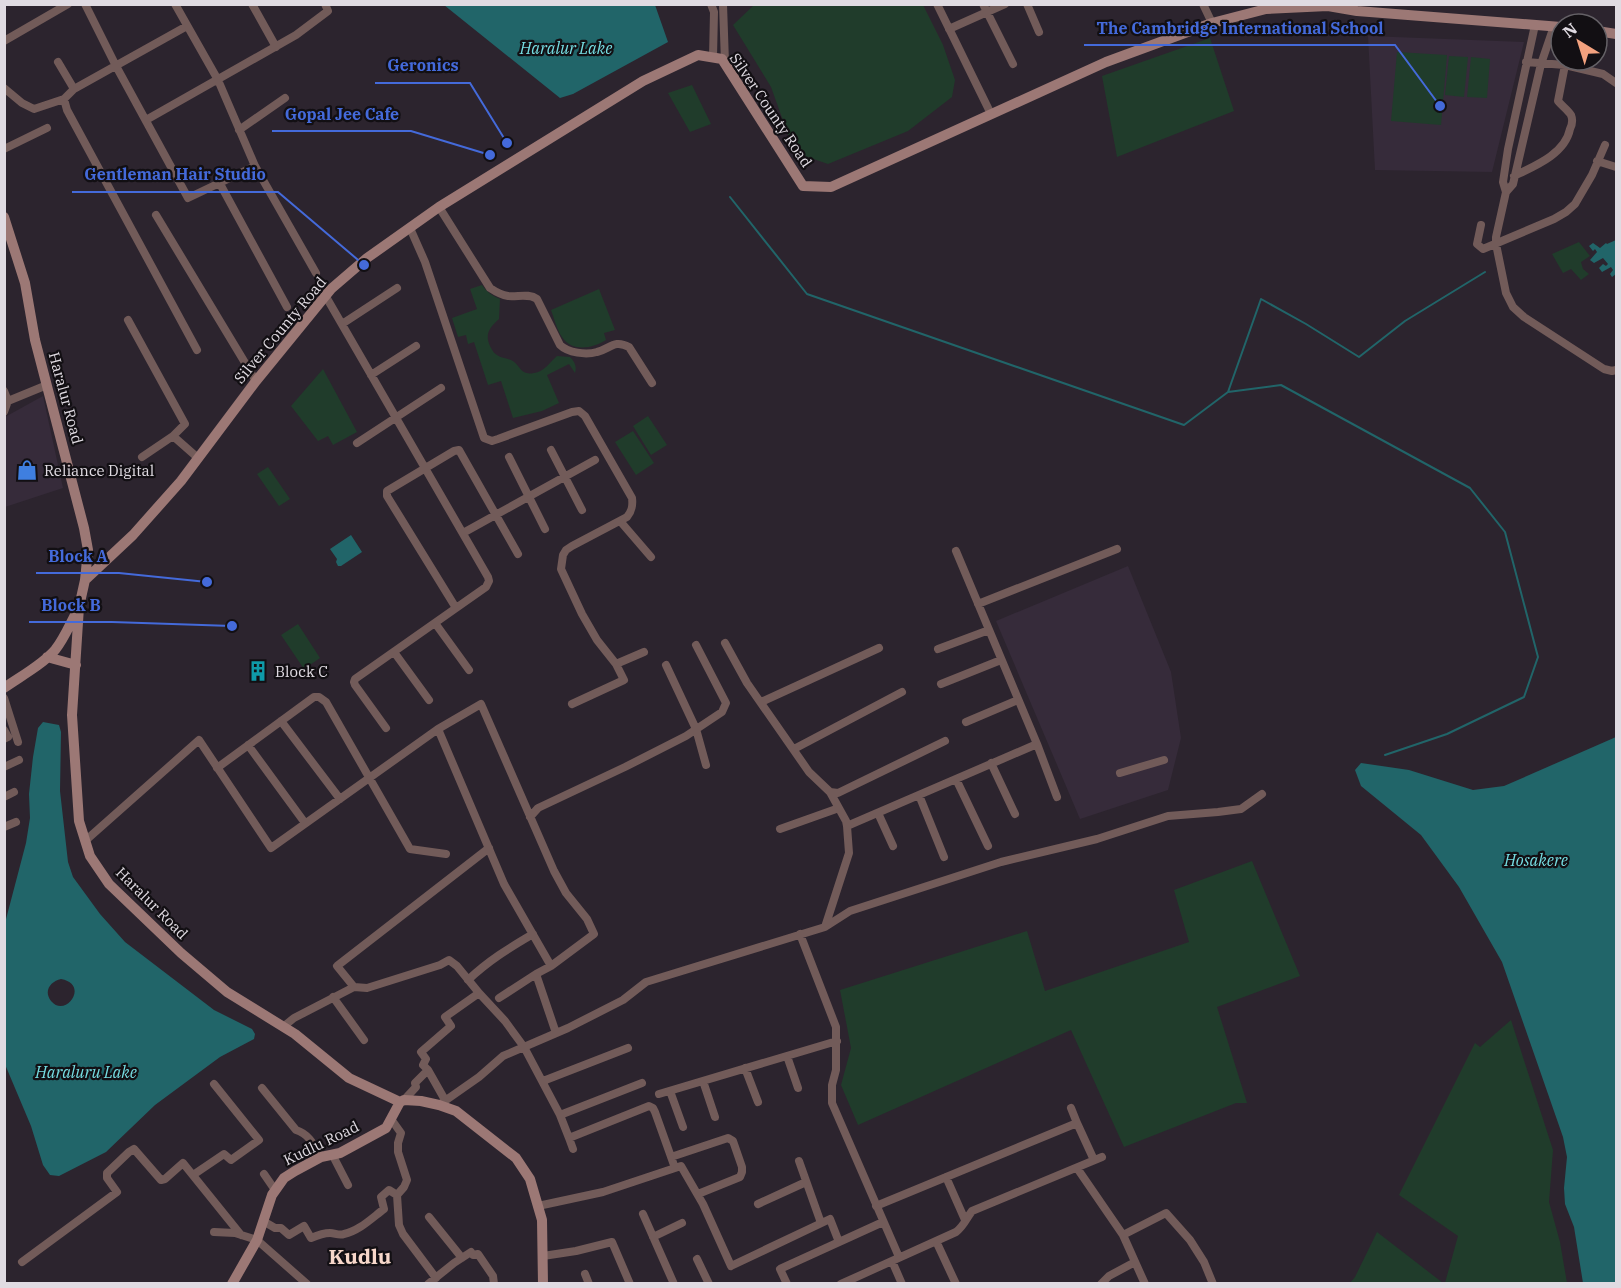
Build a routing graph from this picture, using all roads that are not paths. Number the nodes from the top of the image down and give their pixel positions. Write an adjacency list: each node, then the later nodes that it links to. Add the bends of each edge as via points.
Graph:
1 (68, 4): 21 (street)
2 (85, 4): 31 (street)
3 (175, 4): 17 (street)
4 (252, 4): 23 (street)
5 (325, 4): 23 (street, via 328,11)
6 (711, 4): 24 (street)
7 (723, 4): 27 (street)
8 (937, 4): 19 (street)
9 (983, 4): 14 (street)
10 (1005, 4): 14 (street)
11 (1027, 4): 20 (street)
12 (1203, 4): 15 (street)
13 (1356, 8): 15 (street, Silver County Road, via 1266,9); 16 (street, Silver County Road)
14 (987, 13): 19 (street); 28 (street)
15 (1212, 23): 40 (street, Silver County Road, via 1106,62)
16 (1535, 25): 18 (street, Silver County Road); 26 (street)
17 (188, 26): 31 (street); 34 (street)
18 (1549, 26)
19 (950, 29): 40 (street)
20 (1039, 32)
21 (4, 41)
22 (1549, 45): 29 (street)
23 (276, 46): 34 (street)
24 (713, 57): 27 (street, Silver County Road, via 722,58); 52 (street, Silver County Road, via 698,55 643,81)
25 (58, 62): 37 (street)
26 (1526, 62): 29 (street); 51 (street, via 1506,160)
27 (725, 63): 40 (street, Silver County Road, via 803,186 831,187)
28 (1013, 64)
29 (1541, 64): 30 (street); 49 (street)
30 (1549, 64)
31 (116, 66): 37 (street); 41 (street)
32 (1564, 72): 49 (street, via 1558,101 1571,116 1569,136 1553,154)
33 (1595, 72): 35 (street)
34 (218, 80): 41 (street); 43 (street)
35 (1617, 83)
36 (4, 88): 39 (street, via 22,104 34,108)
37 (74, 89): 39 (street)
38 (285, 98): 43 (street)
39 (64, 99): 65 (street)
40 (991, 114)
41 (146, 120): 50 (street, via 188,198)
42 (47, 128): 45 (street)
43 (239, 130): 47 (street)
44 (1605, 145): 46 (street)
45 (4, 149)
46 (1597, 161): 48 (street); 57 (street, via 1575,204 1566,212)
47 (255, 166): 50 (street); 58 (street)
48 (1617, 167)
49 (1514, 176): 51 (street)
50 (219, 182): 61 (street)
51 (1506, 192): 57 (street)
52 (439, 207): 56 (street, Silver County Road); 69 (street, via 490,288 507,296 537,299 565,350 596,353 616,344 624,345)
53 (156, 215): 68 (street)
54 (4, 217): 70 (street, Haralur Road, via 27,288)
55 (1481, 225): 57 (street, via 1478,246 1483,249)
56 (410, 228): 60 (street, Silver County Road, via 367,258); 88 (street, via 484,438 492,441 572,412 582,412 632,498 631,512)
57 (1496, 244): 66 (street, via 1506,293 1513,307 1605,369)
58 (316, 273)
59 (397, 288): 63 (street)
60 (325, 295): 63 (street); 68 (street, Silver County Road)
61 (287, 307)
62 (128, 320): 76 (street, via 185,424)
63 (342, 324): 67 (street)
64 (416, 346): 67 (street)
65 (197, 350)
66 (1617, 370)
67 (371, 375): 75 (street)
68 (256, 381): 81 (street, Silver County Road)
69 (652, 383)
70 (47, 385): 73 (street); 95 (street, Haralur Road, via 84,528 88,550)
71 (441, 388): 75 (street)
72 (4, 391): 73 (street)
73 (8, 401): 74 (street)
74 (4, 412)
75 (396, 417): 77 (street); 83 (street)
76 (173, 436): 79 (street); 81 (street)
77 (357, 442)
78 (550, 450): 84 (street)
79 (142, 457)
80 (509, 457): 85 (street)
81 (198, 458): 95 (street, Silver County Road, via 133,535)
82 (595, 460): 84 (street)
83 (425, 467): 87 (street, via 459,450); 90 (street); 98 (street, via 386,493)
84 (564, 477): 85 (street); 86 (street)
85 (529, 497): 87 (street); 89 (street)
86 (582, 510)
87 (496, 515): 90 (street); 93 (street)
88 (620, 521): 94 (street); 109 (street, via 566,550 561,569 597,640)
89 (545, 529)
90 (463, 533): 98 (street, via 489,581)
91 (1117, 549): 96 (street)
92 (956, 551): 96 (street)
93 (518, 554)
94 (651, 557)
95 (85, 580): 97 (street, Haralur Road)
96 (978, 604): 100 (street)
97 (79, 607): 107 (street, via 59,644); 110 (street, Haralur Road)
98 (456, 608): 99 (street)
99 (435, 623): 105 (street); 112 (street)
100 (989, 630): 104 (street); 108 (street)
101 (725, 643): 119 (street)
102 (696, 645): 125 (street, via 726,703 722,712)
103 (879, 648): 119 (street)
104 (938, 649)
105 (394, 652): 117 (street); 123 (street, via 354,682)
106 (644, 652): 109 (street)
107 (47, 657): 110 (street); 114 (street)
108 (1001, 660): 113 (street); 118 (street)
109 (616, 664): 120 (street, via 624,680)
110 (76, 665): 158 (street, Haralur Road, via 72,715 79,821)
111 (666, 665): 125 (street)
112 (469, 670)
113 (941, 684)
114 (4, 688)
115 (902, 692): 132 (street)
116 (4, 698): 129 (street)
117 (429, 700)
118 (1018, 700): 122 (street); 130 (street)
119 (761, 702): 132 (street)
120 (572, 704)
121 (281, 721): 131 (street); 140 (street, via 314,696 319,697 326,702); 148 (street)
122 (966, 722)
123 (386, 728)
124 (438, 729): 140 (street); 152 (street, via 482,704); 161 (street)
125 (696, 729): 136 (street); 152 (street, via 538,807)
126 (4, 730): 127 (street, via 8,737)
127 (4, 738)
128 (945, 741): 143 (street, via 838,793)
129 (18, 742)
130 (1037, 744): 135 (street); 147 (street)
131 (248, 745): 138 (street); 154 (street)
132 (794, 749): 143 (street, via 809,772)
133 (19, 760): 137 (street)
134 (1164, 760): 139 (street)
135 (991, 764): 141 (street); 151 (street)
136 (706, 765)
137 (4, 767)
138 (217, 768): 154 (street, via 272,848); 158 (street, via 199,740)
139 (1120, 773)
140 (369, 778): 148 (street); 162 (street, via 411,849)
141 (956, 779): 145 (street); 160 (street)
142 (14, 792): 146 (street)
143 (831, 792): 149 (street)
144 (1262, 794): 164 (street, via 1241,809 1168,816 1098,839 1001,862 850,912)
145 (919, 795): 150 (street); 163 (street)
146 (4, 797)
147 (1057, 797)
148 (340, 799): 154 (street)
149 (839, 808): 155 (street); 157 (street)
150 (878, 813): 155 (street); 159 (street)
151 (1016, 814)
152 (530, 817): 167 (street, via 566,893 594,934)
153 (16, 822): 156 (street)
154 (306, 824)
155 (847, 826): 164 (street, via 849,853)
156 (4, 827)
157 (780, 829)
158 (85, 841): 174 (street, Haralur Road, via 109,884 181,954 228,992)
159 (893, 846)
160 (988, 846)
161 (489, 848): 165 (street, via 504,884); 170 (street, via 337,966)
162 (446, 854)
163 (944, 857)
164 (825, 927): 166 (street)
165 (533, 934): 167 (street); 169 (street, via 504,950)
166 (800, 934): 175 (street, via 646,982 623,1000); 177 (street, via 836,1027)
167 (551, 966): 168 (street)
168 (536, 974): 173 (street); 175 (street)
169 (468, 980): 170 (street, via 449,960 366,988); 171 (street)
170 (354, 987): 172 (street)
171 (479, 993): 178 (street); 182 (street, via 445,1017 451,1026 422,1052 426,1059 423,1065)
172 (333, 996): 174 (street); 176 (street)
173 (500, 998)
174 (284, 1027): 191 (street, Haralur Road, via 349,1078)
175 (556, 1033): 178 (street)
176 (364, 1040)
177 (837, 1041): 180 (street); 218 (street, via 832,1103)
178 (524, 1047): 183 (street); 193 (street, via 504,1056)
179 (628, 1048): 183 (street)
180 (787, 1056): 181 (street); 188 (street)
181 (745, 1068): 184 (street); 192 (street)
182 (428, 1070): 191 (street); 193 (street)
183 (543, 1081): 195 (street)
184 (703, 1081): 189 (street); 196 (street)
185 (642, 1083): 195 (street)
186 (214, 1084): 209 (street, via 259,1140 231,1161 224,1154)
187 (262, 1088): 203 (street, via 296,1130 308,1136)
188 (798, 1088)
189 (670, 1091): 190 (street); 199 (street)
190 (659, 1094)
191 (402, 1101): 193 (street, Haralur Road); 197 (street, Kudlu Road)
192 (758, 1102)
193 (442, 1103): 217 (street, Haralur Road, via 516,1158 530,1179)
194 (1071, 1108): 198 (street)
195 (560, 1115): 200 (street)
196 (715, 1117)
197 (391, 1119): 202 (street, Kudlu Road, via 386,1128); 215 (street, via 401,1133 398,1152 407,1180)
198 (1077, 1123): 207 (street, via 1098,1159); 210 (street)
199 (683, 1127)
200 (569, 1138): 201 (street); 204 (street, via 649,1106 655,1112)
201 (573, 1149)
202 (333, 1156): 203 (street, Kudlu Road); 212 (street)
203 (321, 1157): 213 (street, Kudlu Road, via 284,1178)
204 (670, 1157): 206 (street); 214 (street, via 728,1138 733,1140 742,1167 740,1177)
205 (799, 1161): 211 (street)
206 (675, 1168): 214 (street, via 681,1166); 217 (street, via 603,1192)
207 (1077, 1168): 221 (street, via 972,1211); 228 (street)
208 (264, 1174): 213 (street)
209 (193, 1175): 227 (street); 237 (street, via 183,1163 161,1180 134,1149 107,1173 117,1192)
210 (946, 1177): 218 (street); 221 (street)
211 (806, 1182): 216 (street); 225 (street)
212 (348, 1185)
213 (275, 1190): 222 (street, Kudlu Road)
214 (698, 1194): 225 (street, via 731,1266)
215 (397, 1195): 222 (street, via 389,1190 381,1197 384,1209 347,1234 312,1238 304,1226 289,1235); 240 (street, via 399,1225)
216 (758, 1204)
217 (538, 1206): 233 (street, Haralur Road)
218 (876, 1206): 223 (street)
219 (643, 1214): 229 (street)
220 (429, 1217): 234 (street)
221 (965, 1220): 231 (street, via 963,1227)
222 (263, 1221): 230 (street, Kudlu Road)
223 (883, 1222): 232 (street); 236 (street)
224 (682, 1223): 229 (street)
225 (821, 1223): 232 (street, via 830,1219)
226 (214, 1232): 227 (street)
227 (241, 1235): 230 (street)
228 (1122, 1236): 238 (street); 255 (street, via 1166,1213 1190,1240)
229 (653, 1237): 241 (street)
230 (257, 1240): 242 (street, Kudlu Road); 243 (street)
231 (936, 1241): 236 (street); 252 (street)
232 (840, 1242): 249 (street, via 780,1269)
233 (543, 1256): 245 (street, Haralur Road); 247 (street, via 612,1242)
234 (462, 1258): 240 (street); 244 (street, via 471,1252 478,1254)
235 (697, 1259): 248 (street)
236 (895, 1259): 250 (street); 251 (street)
237 (22, 1262)
238 (1135, 1262): 253 (street); 254 (street)
239 (585, 1275): 246 (street)
240 (432, 1281)
241 (672, 1283)
242 (232, 1284)
243 (307, 1284)
244 (494, 1284)
245 (543, 1284)
246 (589, 1284)
247 (630, 1284)
248 (709, 1284)
249 (787, 1284)
250 (841, 1284)
251 (903, 1284)
252 (956, 1284)
253 (1101, 1284)
254 (1145, 1284)
255 (1213, 1284)

